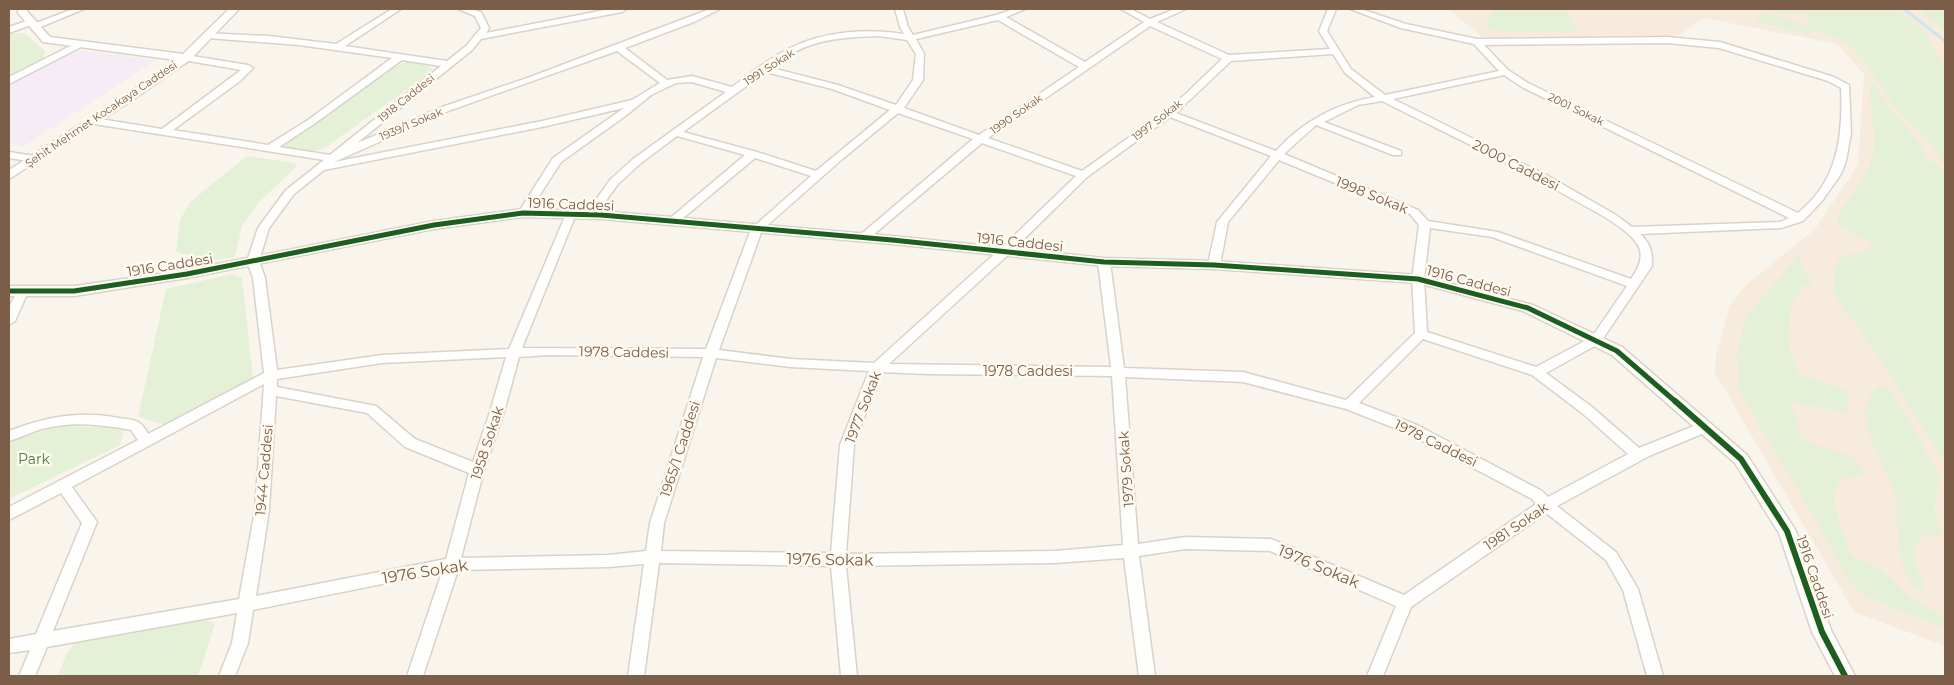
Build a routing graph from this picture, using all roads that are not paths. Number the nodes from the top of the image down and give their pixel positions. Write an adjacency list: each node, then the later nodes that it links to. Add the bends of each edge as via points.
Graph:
1 (23, 9): 16 (street)
2 (80, 9): 16 (street)
3 (234, 9): 18 (street, Şehit Mehmet Kocakaya Caddesi)
4 (397, 9): 24 (street)
5 (462, 9): 19 (street, via 478,14 485,28)
6 (622, 9): 19 (street)
7 (716, 9): 23 (street, 1939/1 Sokak)
8 (900, 9): 20 (street)
9 (1021, 9): 14 (street, 1991 Sokak)
10 (1125, 9): 15 (street)
11 (1182, 9): 15 (street, 1990 Sokak)
12 (1332, 9): 25 (street, 2000 Caddesi, via 1323,31)
13 (1354, 9): 21 (street, via 1404,26)
14 (999, 17): 20 (street, 1991 Sokak); 30 (street)
15 (1150, 22): 28 (street); 30 (street, 1990 Sokak)
16 (34, 24): 17 (street); 22 (street, via 47,40)
17 (9, 30)
18 (208, 35): 24 (street); 27 (street, Şehit Mehmet Kocakaya Caddesi)
19 (478, 37): 29 (street, 1918 Caddesi)
20 (910, 38): 31 (street, 1991 Sokak, via 879,33 814,41 792,50); 38 (street, via 920,54 918,80)
21 (1477, 42): 32 (street, 2001 Sokak); 59 (street, via 1668,40 1720,45 1840,83 1846,88 1848,120 1844,156 1830,186)
22 (78, 45): 27 (street); 33 (street)
23 (618, 47): 34 (street); 50 (street, 1939/1 Sokak, via 448,108)
24 (336, 48): 26 (street)
25 (1336, 51): 28 (street); 36 (street, 2000 Caddesi, via 1348,71)
26 (400, 57): 29 (street); 45 (street, via 311,122)
27 (186, 58): 40 (street, Şehit Mehmet Kocakaya Caddesi); 42 (street, via 248,68)
28 (1228, 58): 39 (street, 1997 Sokak)
29 (449, 64): 50 (street, 1918 Caddesi)
30 (1085, 66): 44 (street, 1990 Sokak)
31 (765, 69): 35 (street, 1991 Sokak); 38 (street, via 835,87)
32 (1505, 72): 36 (street); 59 (street, 2001 Sokak)
33 (9, 81)
34 (665, 83): 35 (street, via 692,78); 37 (street)
35 (733, 91): 43 (street, 1991 Sokak)
36 (1383, 98): 41 (street, via 1355,103); 63 (street, 2000 Caddesi, via 1544,178 1612,217)
37 (632, 103): 52 (street); 56 (street, via 625,112 557,160)
38 (897, 109): 44 (street); 54 (street)
39 (1168, 113): 49 (street, 1998 Sokak); 55 (street, 1997 Sokak)
40 (94, 121): 42 (street); 51 (street, Şehit Mehmet Kocakaya Caddesi)
41 (1316, 122): 46 (street); 49 (street)
42 (164, 132): 45 (street)
43 (676, 133): 47 (street); 58 (street, 1991 Sokak, via 614,182)
44 (980, 139): 55 (street); 64 (street, 1990 Sokak)
45 (269, 148): 50 (street)
46 (1397, 153)
47 (753, 154): 54 (street); 60 (street)
48 (9, 155): 51 (street)
49 (1277, 156): 61 (street, 1998 Sokak, via 1414,212); 68 (street, via 1223,222)
50 (331, 158): 52 (street, 1918 Caddesi)
51 (35, 159): 53 (street, Şehit Mehmet Kocakaya Caddesi)
52 (319, 168): 66 (street, 1918 Caddesi, via 290,192 264,228)
53 (9, 175)
54 (818, 175): 62 (street)
55 (1083, 176): 65 (street, 1997 Sokak)
56 (523, 213): 57 (street, 1916 Caddesi); 66 (street, 1916 Caddesi, via 434,225)
57 (571, 214): 58 (street, 1916 Caddesi); 75 (street, 1958 Sokak)
58 (590, 215): 60 (street, 1916 Caddesi)
59 (1800, 219): 63 (street, via 1781,225)
60 (672, 222): 62 (street, 1916 Caddesi)
61 (1425, 224): 69 (street); 70 (street, via 1494,234)
62 (757, 229): 64 (street, 1916 Caddesi); 76 (street, 1965/1 Caddesi)
63 (1629, 231): 70 (street, 2000 Caddesi, via 1640,240 1647,255 1646,266)
64 (863, 238): 65 (street, 1916 Caddesi)
65 (1004, 252): 67 (street, 1916 Caddesi); 77 (street, 1977 Sokak)
66 (254, 261): 71 (street, 1916 Caddesi, via 74,291); 80 (street, 1944 Caddesi)
67 (1104, 262): 68 (street, 1916 Caddesi); 78 (street, 1979 Sokak)
68 (1214, 265): 69 (street, 1916 Caddesi)
69 (1418, 279): 73 (street); 74 (street, 1916 Caddesi, via 1528,308)
70 (1634, 284): 74 (street, 2000 Caddesi)
71 (16, 291): 72 (street)
72 (9, 320)
73 (1421, 334): 79 (street); 82 (street)
74 (1596, 340): 79 (street); 83 (street, 1916 Caddesi, via 1617,351)
75 (514, 352): 76 (street, 1978 Caddesi); 80 (street, 1978 Caddesi, via 382,359); 87 (street, 1958 Sokak)
76 (711, 353): 77 (street, 1978 Caddesi); 92 (street, 1965/1 Caddesi, via 657,523)
77 (877, 367): 78 (street, 1978 Caddesi); 93 (street, 1977 Sokak, via 847,445)
78 (1118, 371): 82 (street, 1978 Caddesi, via 1243,377); 91 (street, 1979 Sokak)
79 (1537, 372): 86 (street)
80 (271, 374): 81 (street, 1944 Caddesi); 85 (street)
81 (270, 390): 87 (street, via 371,409 410,444); 96 (street, 1944 Caddesi, via 262,510)
82 (1349, 405): 89 (street, 1978 Caddesi, via 1412,429 1537,495)
83 (1704, 427): 86 (street, 1981 Sokak); 107 (street, 1916 Caddesi, via 1741,459 1787,531 1822,632)
84 (9, 436): 85 (street, via 40,424 68,419 101,420 134,426)
85 (146, 441): 88 (street)
86 (1638, 455): 89 (street, 1981 Sokak)
87 (477, 470): 94 (street, 1958 Sokak)
88 (63, 485): 90 (street); 97 (street, via 90,522)
89 (1546, 505): 95 (street, 1981 Sokak); 106 (street, 1978 Caddesi, via 1611,556 1630,589)
90 (9, 514)
91 (1131, 551): 93 (street, 1976 Sokak, via 1046,557); 95 (street, 1976 Sokak, via 1185,543 1271,545); 104 (street, 1979 Sokak)
92 (654, 557): 93 (street, 1976 Sokak); 94 (street, 1976 Sokak); 102 (street, 1965/1 Caddesi)
93 (838, 558): 103 (street, 1977 Sokak)
94 (452, 564): 96 (street, 1976 Sokak); 101 (street, 1958 Sokak)
95 (1405, 602): 105 (street)
96 (246, 605): 97 (street, 1976 Sokak); 100 (street, 1944 Caddesi, via 240,643)
97 (42, 640): 98 (street, 1976 Sokak); 99 (street)
98 (9, 646)
99 (27, 676)
100 (227, 676)
101 (415, 676)
102 (636, 676)
103 (849, 676)
104 (1147, 676)
105 (1375, 676)
106 (1655, 676)
107 (1845, 676)

